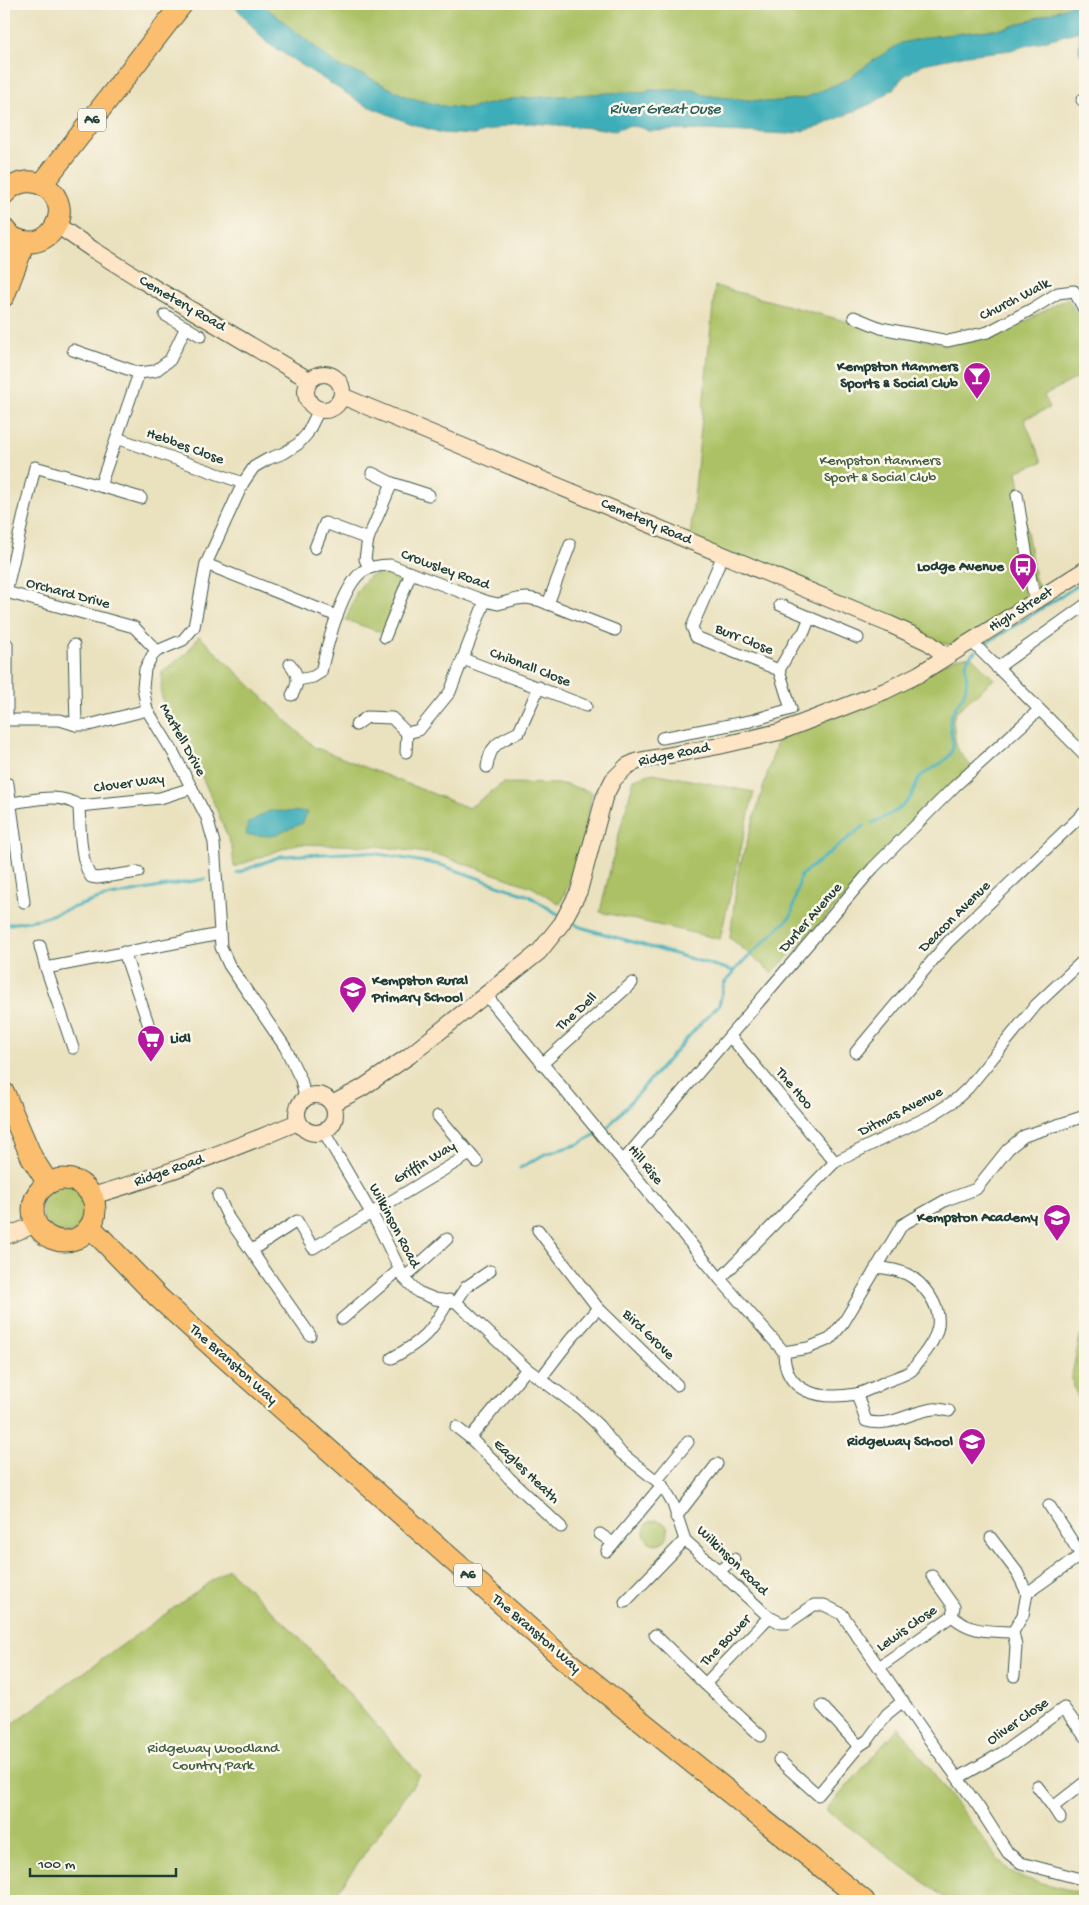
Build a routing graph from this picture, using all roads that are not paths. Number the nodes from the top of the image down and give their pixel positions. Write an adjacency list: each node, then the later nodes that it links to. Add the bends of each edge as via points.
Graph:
1 (182, 4): 2 (highway, A6)
2 (42, 184): 3 (highway, via 25,181); 4 (highway, via 56,197 59,206)
3 (4, 194)
4 (57, 225): 6 (highway, via 42,239); 15 (main road, Cemetery Road, via 92,250)
5 (4, 229): 6 (highway)
6 (22, 242): 7 (highway)
7 (4, 296)
8 (1085, 311): 10 (street, Church Walk, via 1074,292 1058,293 988,332 948,341 881,328)
9 (166, 314): 11 (street)
10 (854, 317)
11 (186, 327): 12 (street); 14 (street, via 170,360 156,371)
12 (201, 336)
13 (74, 350): 14 (street)
14 (139, 373): 18 (street)
15 (309, 380): 16 (main road, via 328,373 342,386); 17 (main road, via 305,396)
16 (342, 396): 17 (main road, via 330,409); 29 (main road, Cemetery Road)
17 (319, 410): 20 (street, via 298,444 254,467)
18 (117, 438): 20 (street, Hebbes Close); 22 (street)
19 (372, 473): 21 (street)
20 (242, 483): 30 (street)
21 (392, 483): 23 (street); 26 (street)
22 (100, 486): 25 (street, Orchard Drive); 47 (street, Orchard Drive, via 35,467 6,592 134,627)
23 (429, 495)
24 (1017, 495): 34 (street, via 1033,591)
25 (141, 498)
26 (368, 539): 28 (street, via 324,518); 31 (street, via 365,559)
27 (570, 545): 36 (street)
28 (315, 548)
29 (722, 554): 46 (main road, Cemetery Road, via 928,642); 51 (street, Burr Close, via 692,627 696,637)
30 (206, 564): 39 (street); 47 (street, via 194,628 182,640)
31 (370, 568): 33 (street, Crowsley Road, via 390,565); 39 (street, via 355,579)
32 (1085, 570): 34 (main road, High Street)
33 (411, 573): 35 (street, Crowsley Road); 42 (street)
34 (1038, 599): 46 (main road, High Street)
35 (485, 601): 36 (street, Crowsley Road, via 498,604 527,598); 48 (street)
36 (548, 604): 41 (street, Crowsley Road)
37 (780, 605): 40 (street)
38 (1085, 605): 50 (street)
39 (337, 616): 52 (street, via 320,672)
40 (810, 617): 43 (street); 51 (street, Burr Close)
41 (614, 630)
42 (385, 637)
43 (858, 638)
44 (7, 644): 59 (street, via 7,716 10,720 60,720)
45 (74, 645): 59 (street)
46 (966, 649): 50 (street); 78 (main road, Ridge Road, via 885,691 797,726 627,766 613,780 604,798 579,891 564,919 539,952)
47 (158, 651): 56 (street, Martell Drive, via 145,669 143,687)
48 (463, 659): 53 (street, Chibnall Close); 60 (street, via 450,692 419,730)
49 (290, 664): 52 (street)
50 (997, 668): 57 (street)
51 (779, 670): 61 (street, via 791,709 750,721)
52 (298, 680): 54 (street)
53 (539, 687): 55 (street, Chibnall Close); 64 (street, via 520,732 497,743 489,755)
54 (292, 695)
55 (586, 706)
56 (147, 710): 59 (street, via 89,725); 66 (street, Martell Drive)
57 (1039, 710): 63 (street); 80 (street, Durler Avenue, via 955,786 874,868)
58 (356, 724): 60 (street, via 367,717 392,718)
59 (76, 725)
60 (407, 733): 62 (street)
61 (662, 738)
62 (406, 752)
63 (1085, 755)
64 (487, 767)
65 (8, 784): 67 (street)
66 (192, 788): 68 (street, Clover Way, via 160,798); 72 (street, Martell Drive, via 207,818 214,843)
67 (12, 803): 68 (street, Clover Way, via 58,797); 71 (street)
68 (79, 806): 70 (street, via 84,860 91,877)
69 (1085, 812): 82 (street, Deacon Avenue, via 948,942)
70 (138, 872)
71 (24, 902)
72 (220, 934): 74 (street); 85 (street, Martell Drive, via 229,965 286,1047 301,1080)
73 (40, 946): 76 (street)
74 (124, 952): 76 (street); 79 (street)
75 (1085, 959): 92 (street, Ditmas Avenue, via 1036,1005 954,1101)
76 (46, 968): 81 (street)
77 (632, 983): 83 (street, The Dell)
78 (486, 995): 83 (street, Hill Rise); 86 (main road, Ridge Road, via 409,1056)
79 (149, 1026)
80 (729, 1037): 91 (street, Durler Avenue); 92 (street, The Hoo)
81 (73, 1048)
82 (856, 1052)
83 (542, 1064): 91 (street, Hill Rise)
84 (4, 1093): 93 (highway, via 32,1158)
85 (305, 1098): 86 (main road, via 319,1095); 89 (main road, via 298,1106)
86 (332, 1104): 90 (main road, via 334,1122)
87 (438, 1116): 96 (street, Griffin Way, via 473,1158)
88 (1085, 1116): 103 (street, via 1024,1136 1008,1149 976,1189 946,1200 902,1225)
89 (298, 1122): 90 (main road, via 310,1133); 94 (main road, Ridge Road, via 138,1183)
90 (324, 1132): 96 (street, Wilkinson Road)
91 (623, 1161): 106 (street, Hill Rise)
92 (835, 1162): 106 (street, Ditmas Avenue)
93 (48, 1183): 94 (highway, via 58,1179 72,1180 82,1184); 97 (highway, via 35,1200 33,1209)
94 (92, 1196): 98 (highway, via 95,1212)
95 (218, 1196): 102 (street, via 229,1219)
96 (371, 1214): 102 (street, Griffin Way, via 313,1248 297,1221); 105 (street, Wilkinson Road)
97 (37, 1224): 98 (highway, via 50,1237 65,1240 82,1235); 100 (main road)
98 (89, 1228): 154 (highway, The Branston Way / A6, via 214,1348 564,1659)
99 (538, 1230): 108 (street, Bird Grove)
100 (4, 1237)
101 (447, 1239): 105 (street)
102 (252, 1250): 110 (street)
103 (876, 1267): 111 (street, via 844,1322 830,1339 808,1348); 116 (street, via 895,1269 912,1276 936,1305 939,1327 932,1344 911,1370)
104 (490, 1271): 107 (street, via 466,1287)
105 (401, 1274): 107 (street, Wilkinson Road, via 418,1292 435,1299); 109 (street)
106 (720, 1279): 111 (street, Hill Rise)
107 (453, 1301): 112 (street, via 432,1330 415,1345); 113 (street, Wilkinson Road)
108 (598, 1308): 114 (street); 115 (street, Bird Grove)
109 (342, 1319)
110 (310, 1335)
111 (784, 1352): 116 (street, via 784,1365 793,1383 806,1392 822,1396)
112 (392, 1358)
113 (527, 1368): 114 (street, Wilkinson Road); 119 (street, Eagles Heath)
114 (541, 1378): 122 (street, Wilkinson Road, via 581,1409 621,1453)
115 (676, 1385)
116 (857, 1394): 117 (street, via 866,1421 877,1424 934,1409)
117 (949, 1411)
118 (456, 1427): 119 (street, Eagles Heath)
119 (470, 1438): 125 (street, Eagles Heath)
120 (688, 1442): 122 (street)
121 (717, 1464): 124 (street)
122 (659, 1483): 124 (street, Wilkinson Road, via 673,1504); 126 (street, via 610,1547)
123 (1049, 1505): 129 (street)
124 (676, 1517): 128 (street, Wilkinson Road)
125 (561, 1527)
126 (600, 1534)
127 (991, 1538): 133 (street, via 1017,1572)
128 (685, 1540): 131 (street, Wilkinson Road); 134 (street)
129 (1083, 1558): 133 (street)
130 (734, 1559): 131 (street)
131 (719, 1570): 136 (street, Wilkinson Road)
132 (932, 1576): 135 (street, Lewis Close, via 954,1607)
133 (1027, 1593): 137 (street, via 1023,1615)
134 (625, 1602)
135 (952, 1616): 137 (street, Lewis Close, via 963,1625 982,1631); 139 (street, Lewis Close)
136 (769, 1618): 139 (street, Wilkinson Road, via 781,1624 788,1623 814,1605 828,1607 842,1614); 141 (street, The Bower)
137 (1013, 1632): 140 (street, via 1016,1646)
138 (655, 1635): 141 (street, The Bower)
139 (879, 1667): 142 (street, Wilkinson Road)
140 (1014, 1676)
141 (705, 1684): 144 (street, The Bower)
142 (903, 1700): 146 (street); 148 (street, Wilkinson Road)
143 (822, 1706): 146 (street)
144 (761, 1736)
145 (1085, 1737): 148 (street, Oliver Close, via 1064,1708 1002,1753)
146 (859, 1746): 147 (street, via 818,1796)
147 (779, 1760)
148 (958, 1778): 153 (street, Wilkinson Road, via 1008,1853 1021,1863)
149 (1085, 1782): 151 (street)
150 (1037, 1786): 151 (street)
151 (1053, 1807): 152 (street)
152 (1060, 1818)
153 (1085, 1880)
154 (864, 1901)

